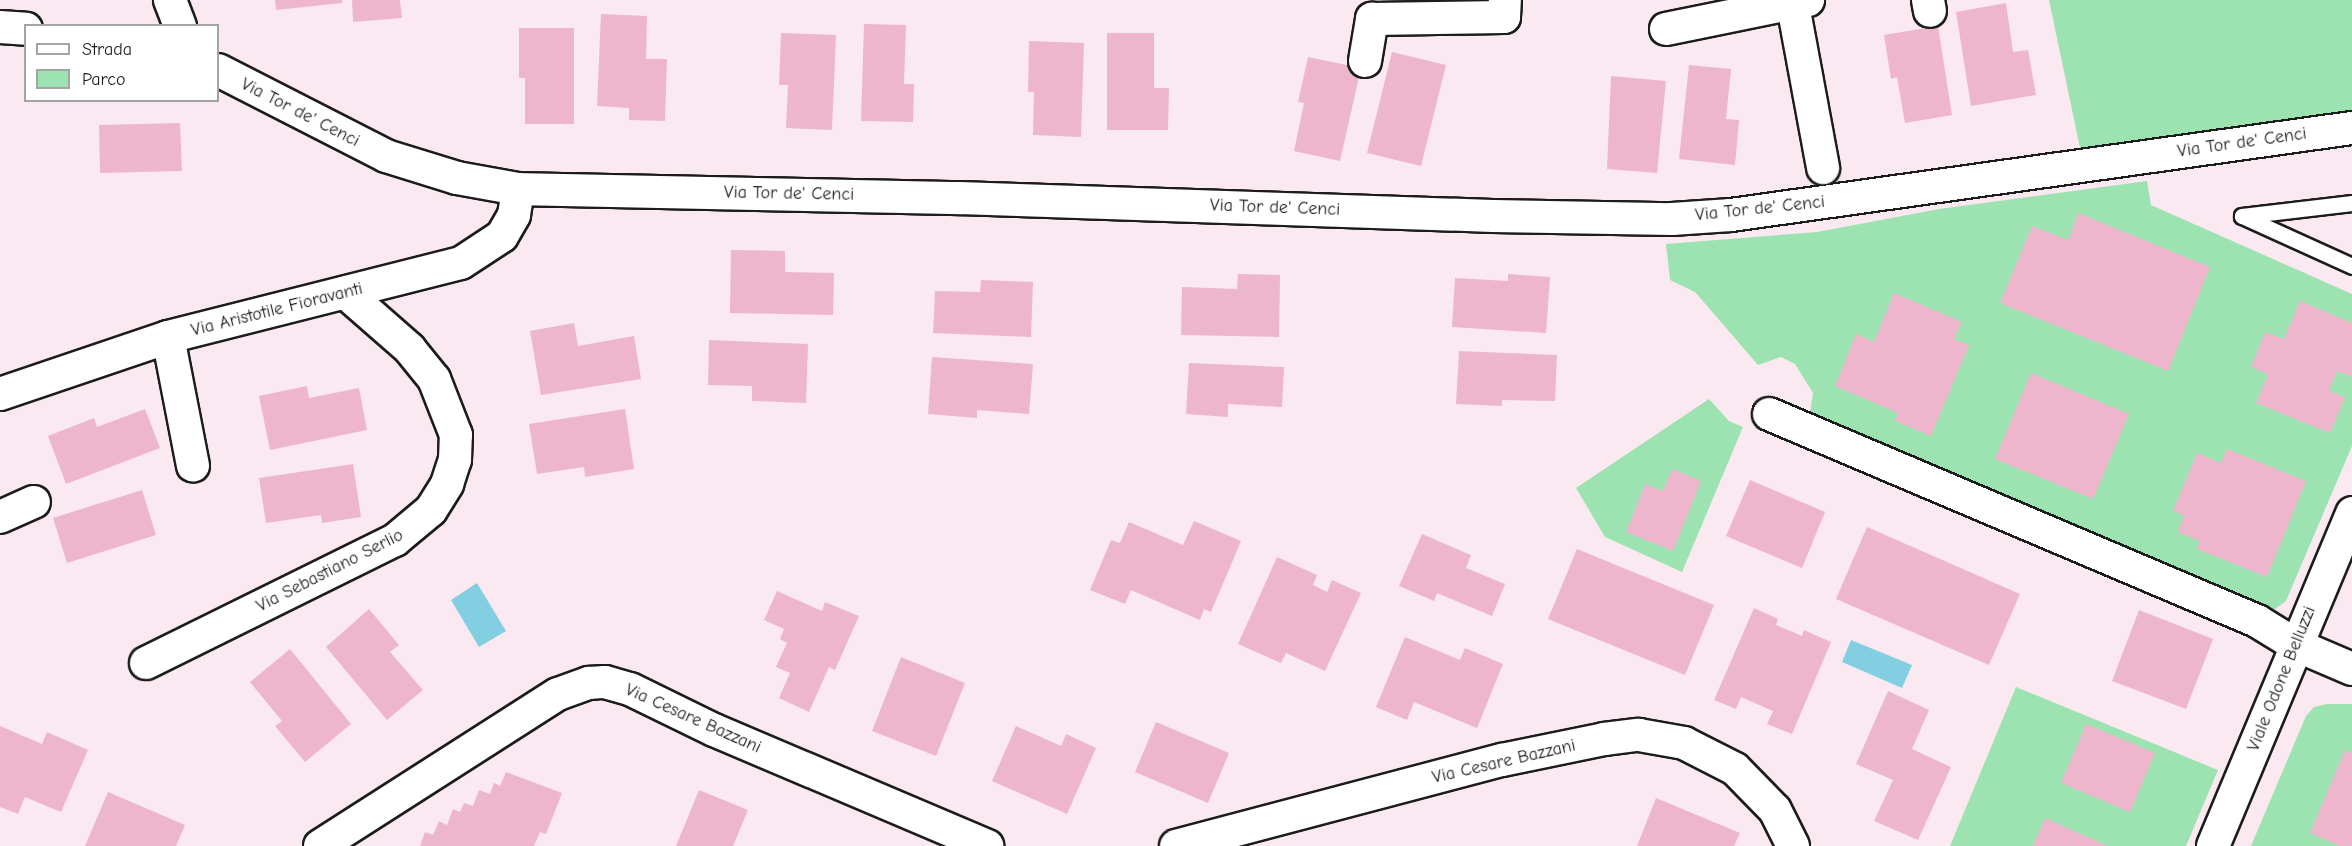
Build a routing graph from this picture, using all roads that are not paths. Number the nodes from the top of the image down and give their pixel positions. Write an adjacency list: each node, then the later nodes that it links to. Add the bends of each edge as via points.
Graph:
1 (170, 0): 4 (street)
2 (1505, 0): 8 (street, via 1504,17 1372,19)
3 (1798, 1): 7 (street); 11 (street)
4 (179, 24)
5 (0, 27): 6 (street)
6 (24, 29)
7 (1666, 29)
8 (1365, 61)
9 (219, 71): 12 (street, Via Tor de' Cenci, via 386,156 457,178)
10 (2352, 128): 12 (street, Via Tor de' Cenci, via 1731,215 1672,219)
11 (1822, 168)
12 (518, 189): 15 (street, Via Aristotile Fioravanti, via 509,226 498,241 480,254 436,272)
13 (2352, 202): 14 (lane, via 2242,216)
14 (2352, 266)
15 (345, 292): 16 (street, Via Aristotile Fioravanti); 24 (street, Via Sebastiano Serlio, via 410,349 434,379 456,435 455,460 447,484 431,510 395,540)
16 (168, 337): 17 (street, Via Aristotile Fioravanti); 19 (street)
17 (0, 394)
18 (1768, 414): 23 (street, via 2257,621)
19 (193, 466)
20 (34, 502): 22 (street)
21 (2352, 513): 23 (street, Viale Odone Belluzzi)
22 (0, 517)
23 (2296, 645): 25 (street); 30 (street, Viale Odone Belluzzi)
24 (146, 663)
25 (2352, 669)
26 (320, 846): 27 (street, Via Cesare Bazzani, via 548,699 574,686 597,682 630,689 714,730)
27 (987, 846)
28 (1176, 846): 29 (street, Via Cesare Bazzani, via 1502,760 1604,738 1639,735 1694,747 1735,769 1775,810)
29 (1793, 846)
30 (2213, 846)

